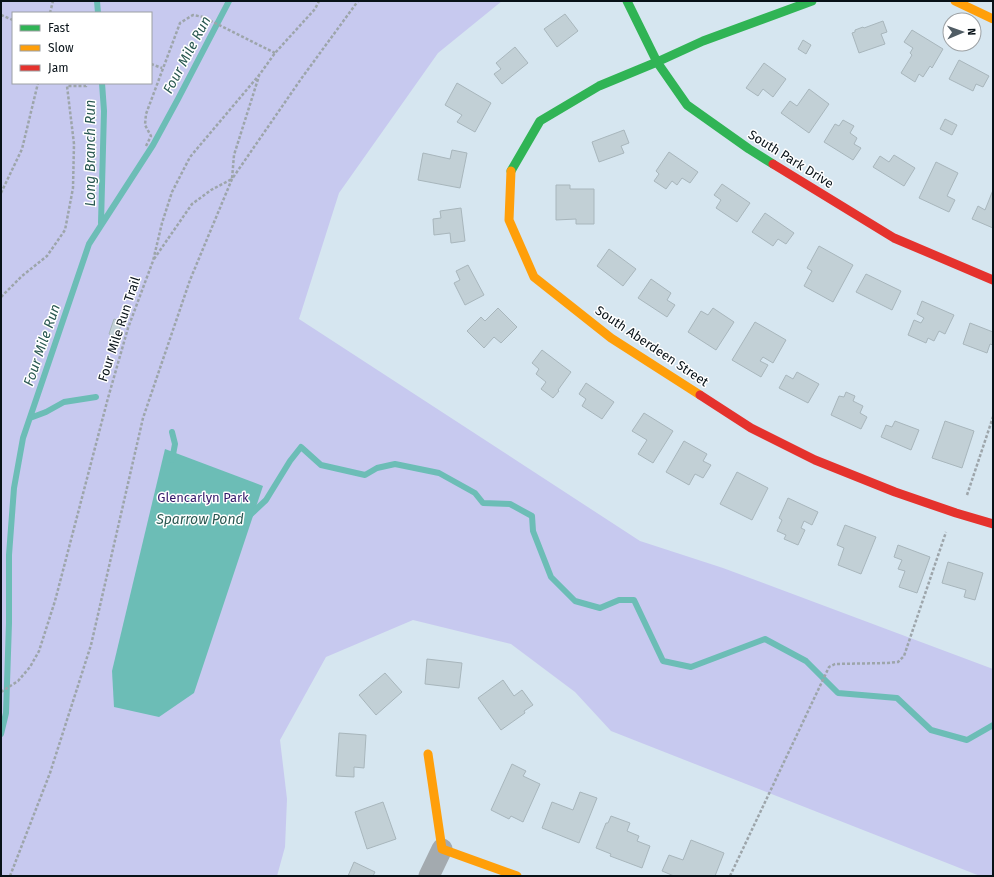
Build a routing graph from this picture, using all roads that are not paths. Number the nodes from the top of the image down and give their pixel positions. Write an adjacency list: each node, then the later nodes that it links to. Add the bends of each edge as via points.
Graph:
1 (627, 1): 5 (street, South Park Drive)
2 (812, 1): 5 (street, South Aberdeen Street, via 703,41)
3 (955, 1): 4 (street)
4 (993, 19)
5 (657, 62): 6 (street, South Park Drive, via 687,105 749,149 894,238); 7 (street, South Aberdeen Street, via 599,86 540,121 511,170 509,220 534,277 611,338 752,428 815,460 895,492)
6 (993, 280)
7 (993, 524)
8 (428, 754): 9 (street)
9 (442, 849): 10 (street); 11 (street)
10 (429, 876)
11 (516, 876)

